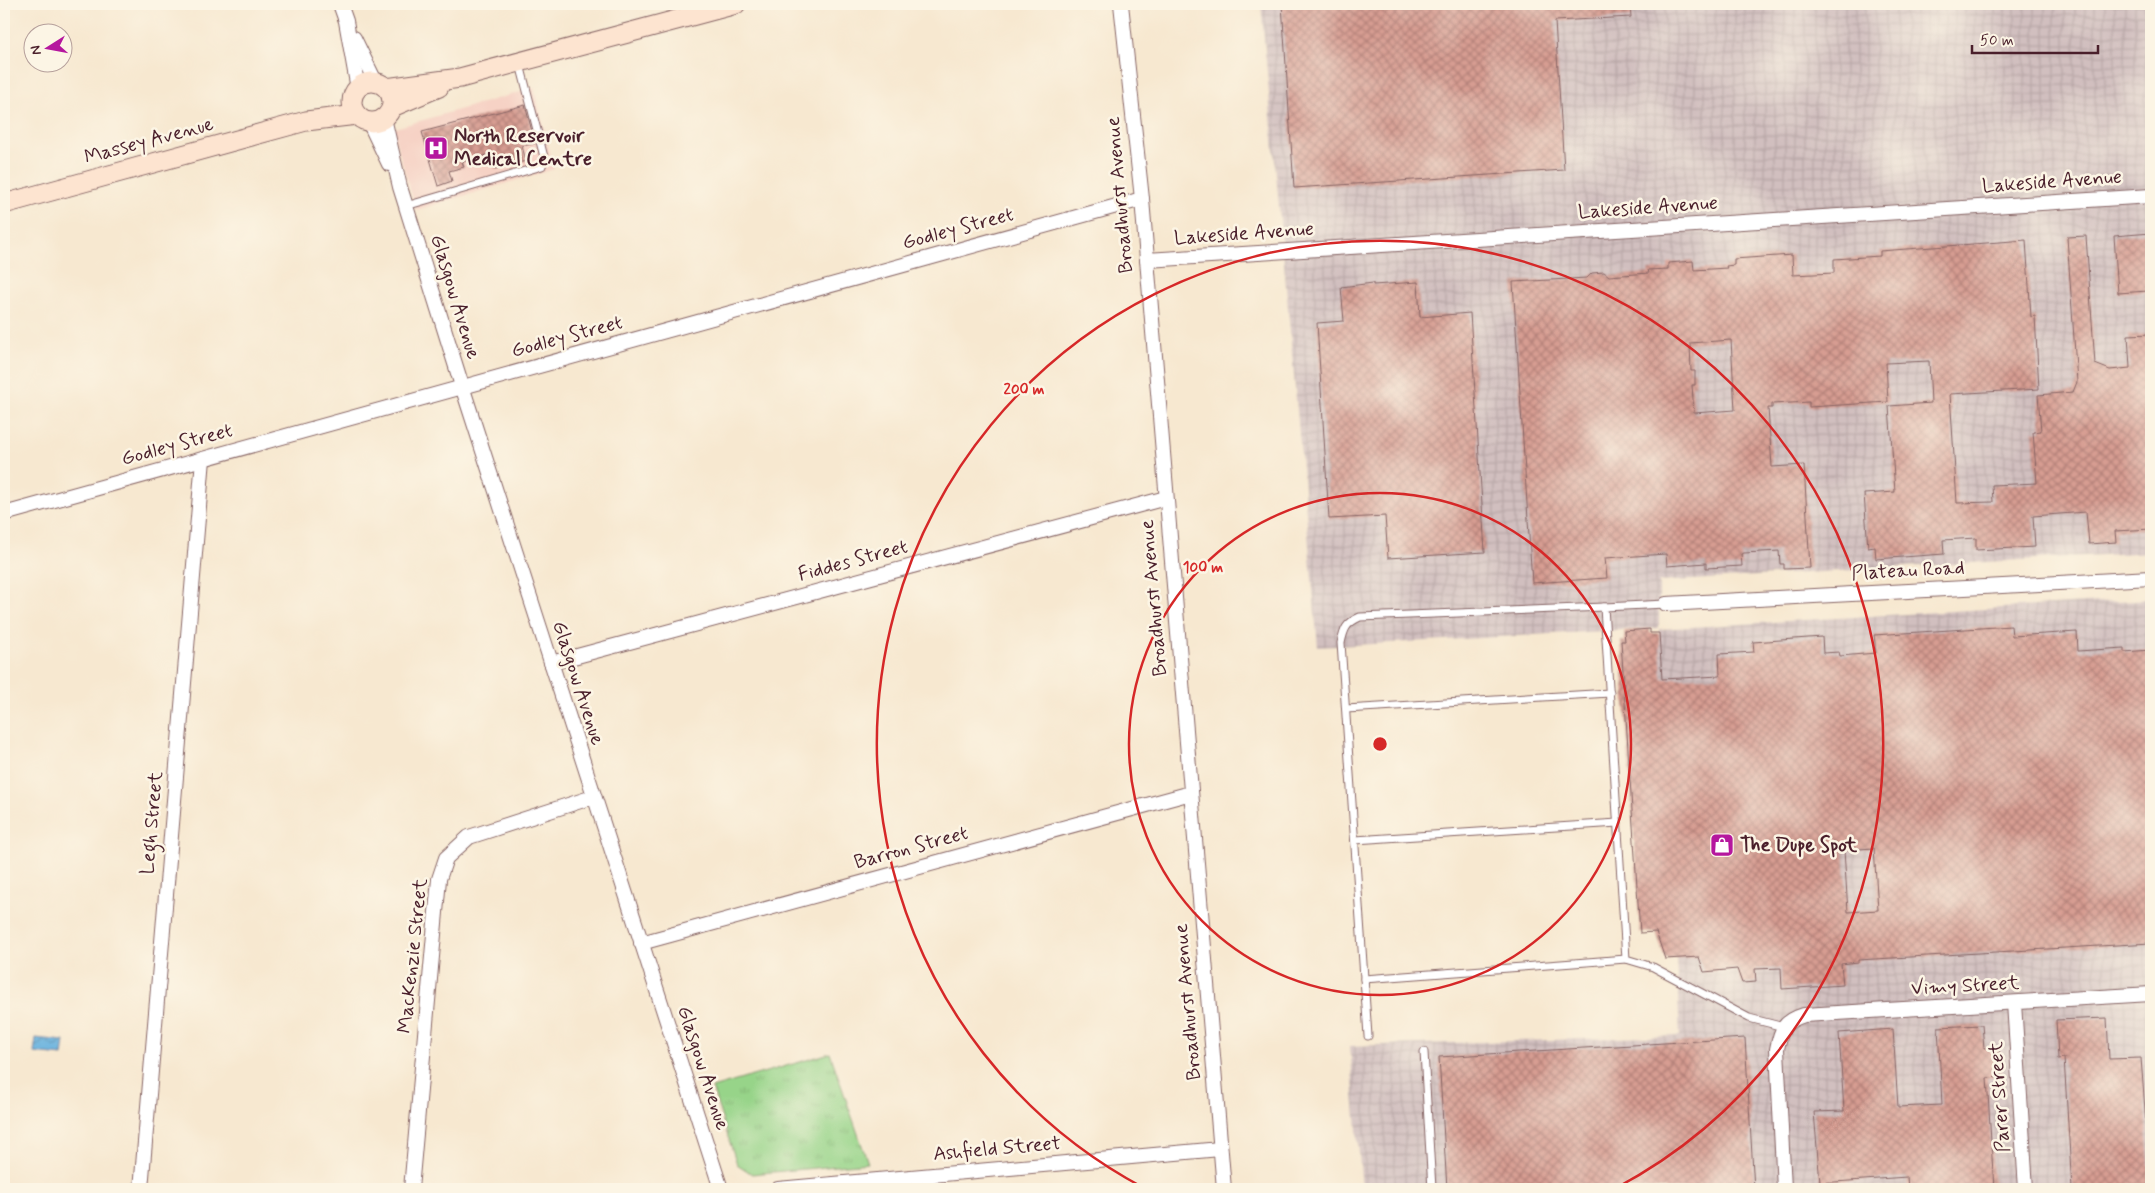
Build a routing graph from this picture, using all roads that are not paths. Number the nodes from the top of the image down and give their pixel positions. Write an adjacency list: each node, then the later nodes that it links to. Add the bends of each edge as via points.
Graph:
1 (340, 4): 4 (street)
2 (736, 4): 5 (street, Massey Avenue)
3 (1121, 4): 12 (street, Broadhurst Avenue)
4 (346, 21): 7 (street); 8 (street)
5 (520, 64): 6 (street, Massey Avenue); 14 (lane, via 544,157 542,166)
6 (460, 78): 7 (street, Massey Avenue); 9 (street, Massey Avenue)
7 (381, 85): 8 (street, via 369,82); 9 (street, via 391,96)
8 (356, 92): 9 (street, via 353,106); 10 (street, Massey Avenue)
9 (376, 115): 10 (street, Massey Avenue); 14 (street, Glasgow Avenue)
10 (306, 122): 13 (street, Massey Avenue)
11 (2151, 196): 15 (street, Lakeside Avenue)
12 (1142, 199): 15 (street, Broadhurst Avenue); 16 (street, Godley Street)
13 (4, 204)
14 (406, 206): 16 (street, Glasgow Avenue)
15 (1147, 260): 18 (street, Broadhurst Avenue)
16 (462, 386): 17 (street, Godley Street); 23 (street, Glasgow Avenue)
17 (203, 459): 19 (street, Godley Street); 39 (street, Legh Street)
18 (1166, 498): 23 (street, Fiddes Street); 26 (street, Broadhurst Avenue)
19 (4, 514)
20 (2151, 578): 21 (street, Plateau Road)
21 (1666, 604): 22 (lane)
22 (1604, 607): 24 (lane); 25 (lane, via 1360,617 1344,628 1341,644)
23 (551, 663): 27 (street, Glasgow Avenue)
24 (1610, 693): 25 (lane); 28 (lane)
25 (1346, 709): 29 (lane)
26 (1191, 793): 30 (street, Barron Street); 38 (street, Broadhurst Avenue)
27 (593, 798): 30 (street, Glasgow Avenue); 40 (street, MacKenzie Street, via 469,837 446,858 439,879)
28 (1618, 823): 29 (lane); 31 (lane)
29 (1355, 840): 32 (lane)
30 (641, 942): 41 (street, Glasgow Avenue)
31 (1626, 959): 32 (lane); 35 (lane, via 1653,967 1750,1018)
32 (1364, 979): 36 (lane)
33 (2151, 994): 34 (street, Vimy Street)
34 (2014, 1003): 35 (street, Vimy Street, via 1804,1015 1791,1019); 46 (street, Parer Street)
35 (1784, 1026): 45 (street, via 1777,1048)
36 (1368, 1036)
37 (1424, 1052): 44 (lane)
38 (1220, 1149): 42 (street, Ashfield Street); 43 (street, Broadhurst Avenue)
39 (141, 1189)
40 (411, 1189)
41 (721, 1189)
42 (778, 1189)
43 (1224, 1189)
44 (1432, 1189)
45 (1784, 1189)
46 (2026, 1189)

